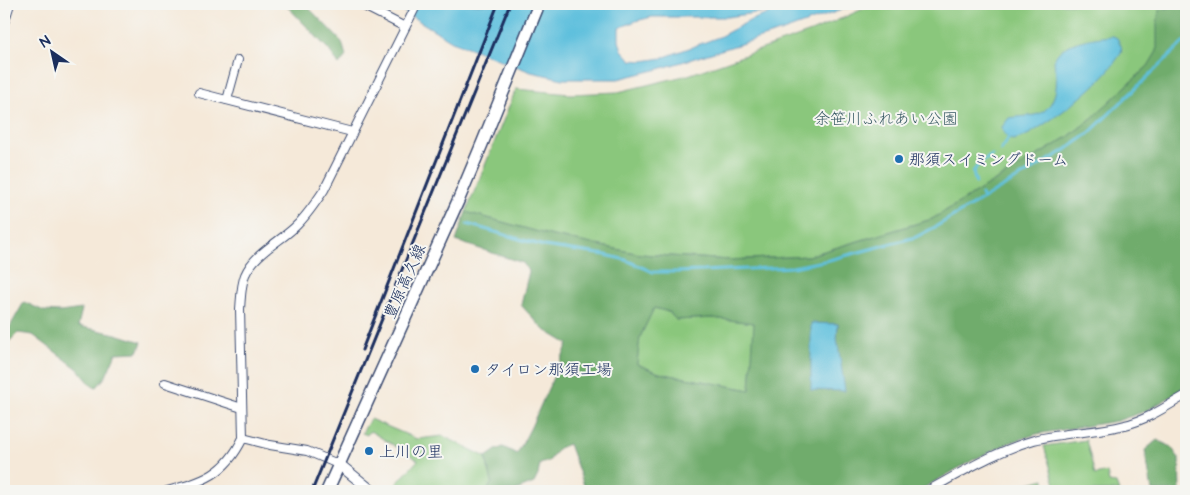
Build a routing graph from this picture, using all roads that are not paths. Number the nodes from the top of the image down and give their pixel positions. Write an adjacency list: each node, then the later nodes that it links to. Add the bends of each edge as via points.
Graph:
1 (10, 4): 5 (street)
2 (360, 4): 6 (street)
3 (417, 4): 6 (street)
4 (539, 4): 15 (main road, 豊原高久線, via 458,201)
5 (4, 23)
6 (405, 28): 10 (street)
7 (238, 60): 9 (street)
8 (199, 93): 9 (street)
9 (226, 100): 10 (street)
10 (352, 132): 13 (street, via 311,210 253,262 245,274 240,309)
11 (165, 383): 13 (street)
12 (1186, 395): 19 (street, via 1143,419 1124,425 1049,436 1015,446)
13 (242, 408): 14 (street)
14 (242, 438): 15 (street, via 307,451); 16 (street, via 236,452 220,470 189,485)
15 (340, 465): 17 (main road, 豊原高久線); 18 (street)
16 (167, 491)
17 (327, 491)
18 (372, 491)
19 (928, 491)

